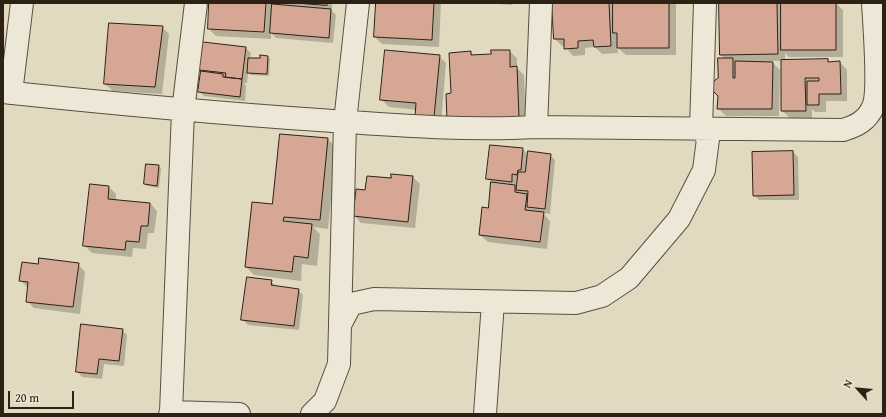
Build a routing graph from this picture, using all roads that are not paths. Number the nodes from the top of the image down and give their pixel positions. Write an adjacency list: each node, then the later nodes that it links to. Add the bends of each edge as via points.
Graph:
1 (22, 3): 7 (street)
2 (196, 3): 8 (street)
3 (358, 3): 9 (street)
4 (541, 3): 10 (street)
5 (705, 3): 11 (street)
6 (873, 3): 11 (street, via 876,90 874,106 857,125 843,130)
7 (7, 93): 8 (street)
8 (184, 111): 9 (street); 15 (street)
9 (345, 122): 10 (street, via 492,129); 13 (street)
10 (536, 127): 11 (street)
11 (701, 128): 12 (street, via 708,139 704,170 679,219 629,278 602,296 576,303)
12 (494, 302): 13 (street, via 374,298 351,304); 17 (street)
13 (340, 325): 14 (street, via 339,364)
14 (321, 410)
15 (170, 413): 16 (street)
16 (239, 414)
17 (485, 414)

